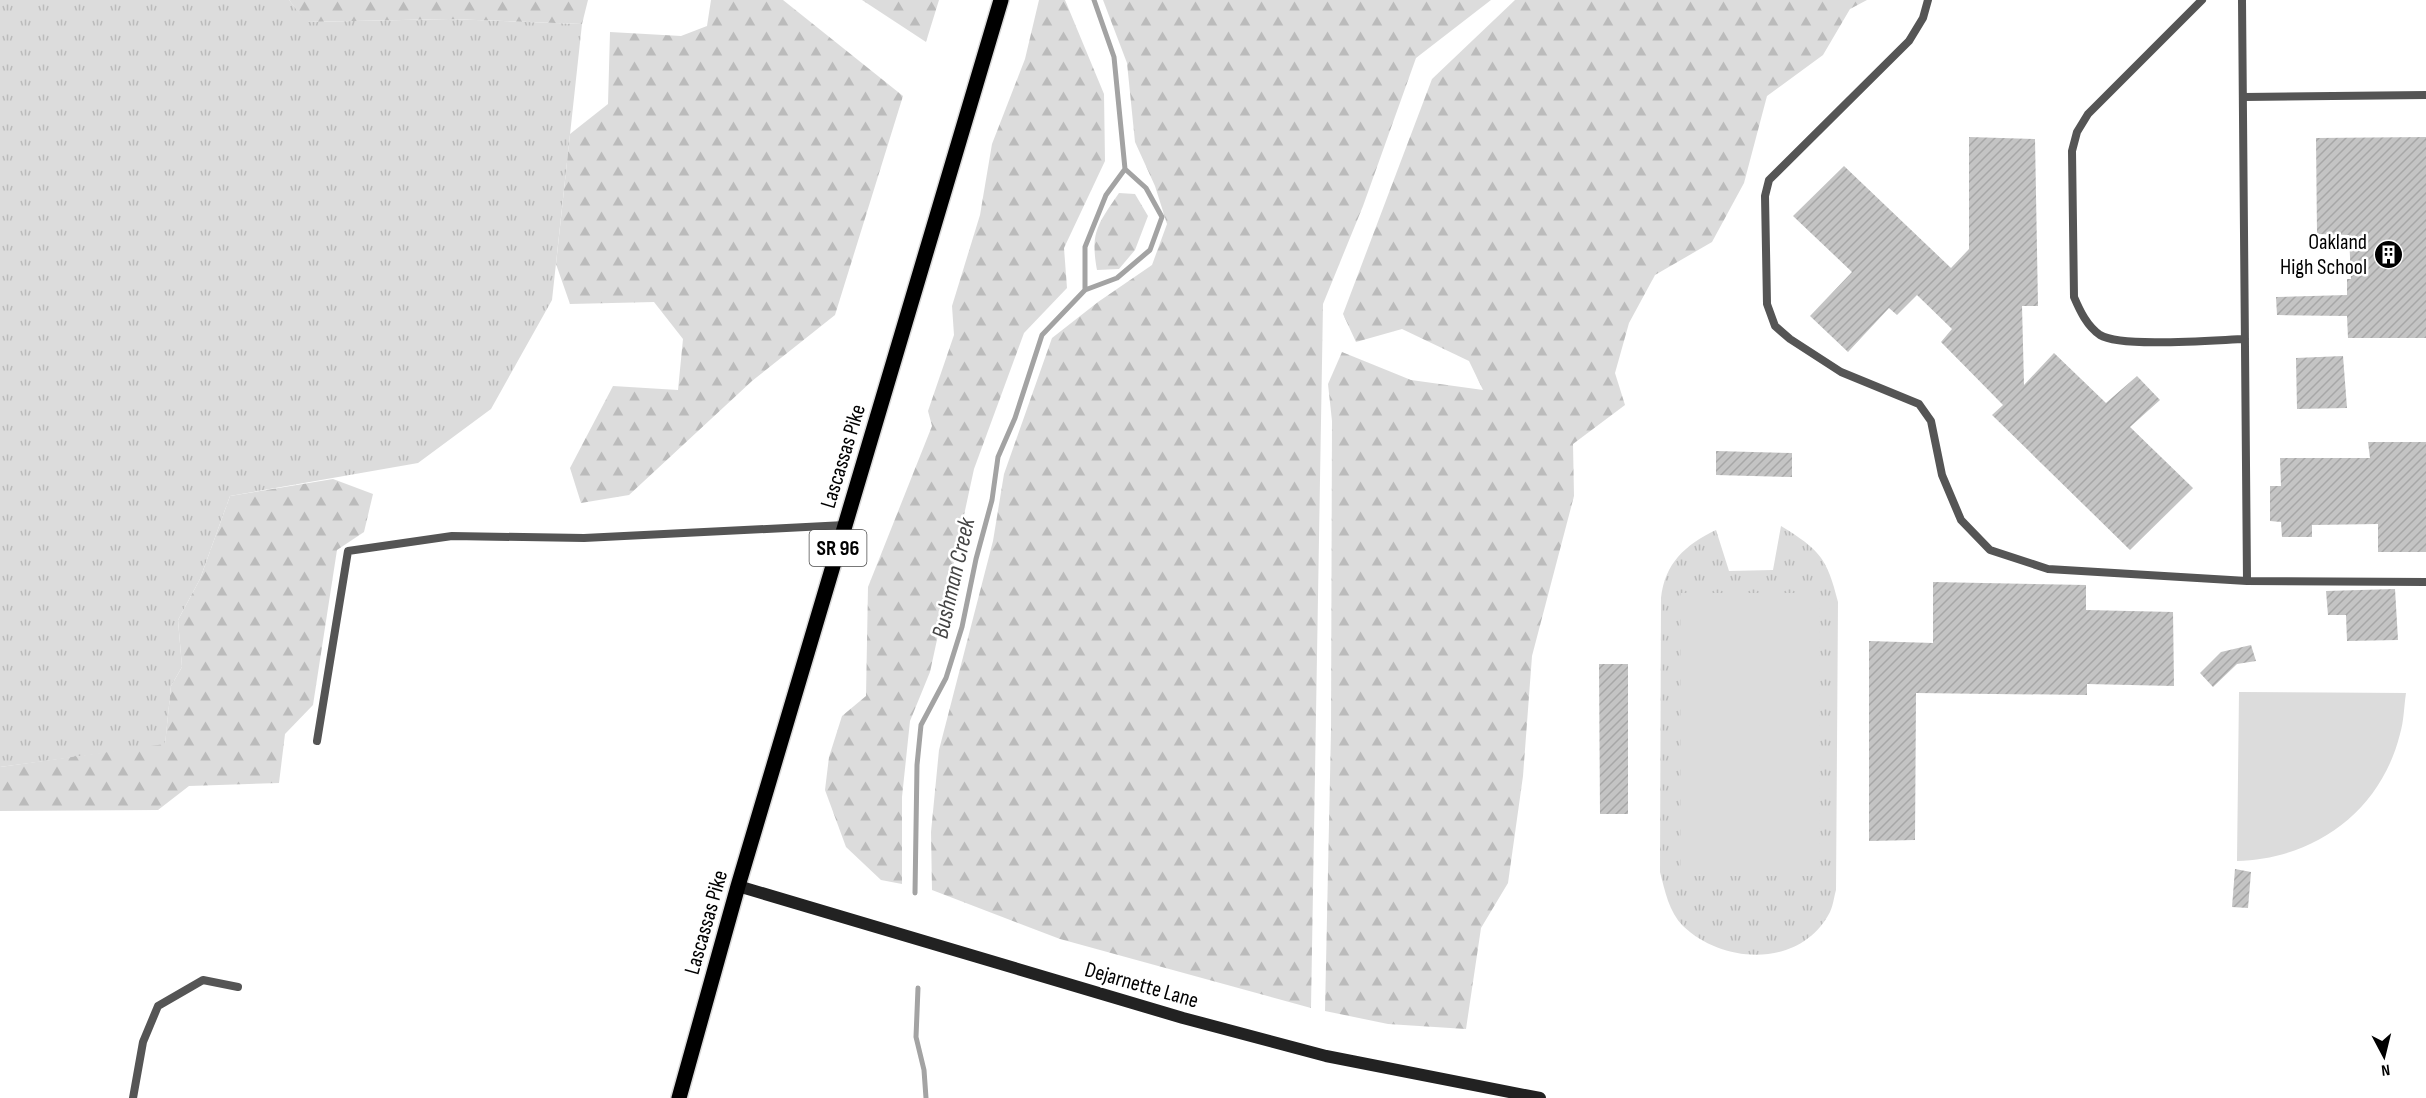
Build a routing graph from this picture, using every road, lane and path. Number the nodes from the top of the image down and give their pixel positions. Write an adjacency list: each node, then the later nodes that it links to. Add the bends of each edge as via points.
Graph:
1 (1001, 0): 8 (main road, Lascassas Pike / SR 96)
2 (1928, 0): 9 (lane, via 1923,18 1909,41 1769,180 1765,196 1767,304 1775,326 1841,372 1919,404 1931,421 1942,475 1960,519 1990,550 2048,569)
3 (2202, 0): 7 (lane, via 2088,114 2077,132 2072,151 2074,297 2081,313 2102,336 2125,342)
4 (2242, 0): 6 (lane)
5 (2426, 95): 6 (lane)
6 (2244, 97): 7 (lane)
7 (2245, 339): 9 (lane)
8 (845, 525): 11 (lane, via 584,538 452,536 348,551); 12 (main road, Lascassas Pike / SR 96)
9 (2247, 581): 10 (lane)
10 (2426, 582)
11 (317, 741)
12 (738, 886): 15 (main road, Lascassas Pike / SR 96); 16 (main road, Dejarnette Lane, via 1293,1048)
13 (238, 987): 14 (lane, via 203,980 158,1006 142,1042)
14 (133, 1098)
15 (679, 1098)
16 (1540, 1098)

